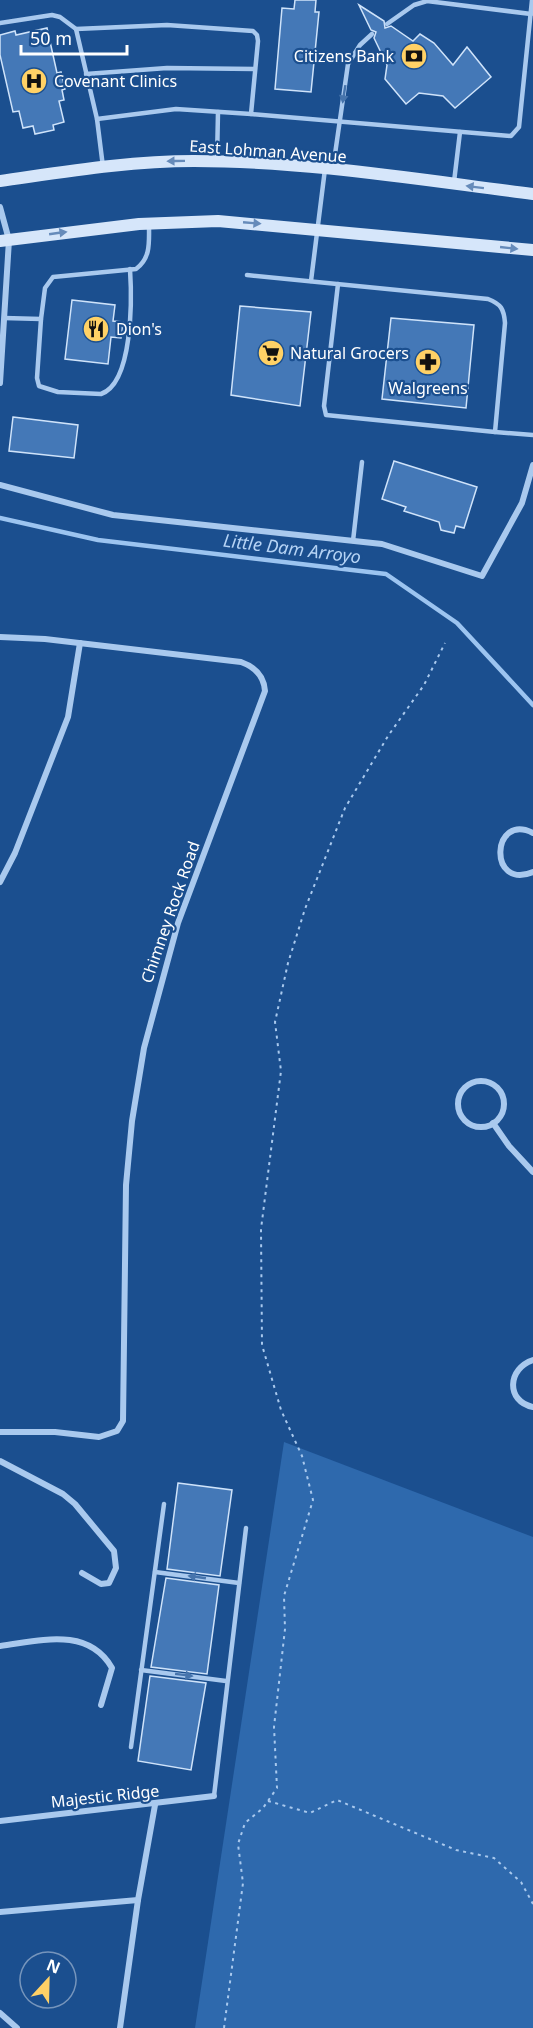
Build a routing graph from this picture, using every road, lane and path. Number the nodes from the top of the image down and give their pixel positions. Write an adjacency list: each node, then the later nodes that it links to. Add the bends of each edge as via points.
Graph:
1 (532, 0): 2 (lane)
2 (531, 14): 4 (lane, via 427,1 414,5); 7 (lane)
3 (0, 23): 5 (lane, via 52,15)
4 (387, 24)
5 (76, 29): 8 (lane, via 167,26 253,31 258,41); 9 (lane)
6 (372, 34): 13 (lane, one-way to 13, via 348,64)
7 (531, 52): 14 (lane, via 516,133 512,136)
8 (255, 69): 9 (lane, via 167,68); 11 (lane)
9 (86, 74): 12 (lane)
10 (218, 112): 11 (lane); 12 (lane, via 176,109); 15 (lane)
11 (251, 114): 13 (lane)
12 (97, 119): 16 (lane)
13 (339, 121): 14 (lane); 17 (lane)
14 (460, 132): 19 (lane)
15 (217, 162): 16 (main road, East Lohman Avenue, one-way to 16); 17 (main road, East Lohman Avenue)
16 (103, 167): 18 (main road, East Lohman Avenue)
17 (329, 170): 19 (main road, East Lohman Avenue); 23 (lane)
18 (0, 181)
19 (453, 184): 20 (main road, East Lohman Avenue, one-way to 19)
20 (533, 194)
21 (0, 207): 24 (street)
22 (149, 223): 23 (main road, one-way to 23, via 218,221); 24 (main road, one-way to 22); 26 (lane, via 147,257)
23 (317, 229): 25 (main road, one-way to 25); 29 (lane)
24 (4, 241): 28 (street)
25 (533, 250)
26 (130, 269): 32 (lane, via 54,277 45,288); 32 (lane, via 124,361 120,376 108,392 58,392 39,386)
27 (247, 275): 29 (lane)
28 (3, 281): 31 (street)
29 (312, 282): 30 (lane)
30 (338, 284): 34 (lane, via 498,303 504,311 505,323); 34 (lane, via 326,415)
31 (4, 318): 32 (lane); 33 (street)
32 (41, 319)
33 (0, 383)
34 (495, 432): 35 (lane)
35 (533, 435)
36 (362, 462): 39 (lane)
37 (533, 465): 39 (street, via 522,503 482,576 382,544)
38 (0, 485): 39 (street, via 113,515)
39 (353, 541)
40 (0, 637): 41 (street, Chimney Rock Road)
41 (80, 643): 45 (street, via 68,717); 50 (street, Chimney Rock Road, via 241,662 257,671 265,691 178,923 144,1048 127,1170 126,1408 117,1431 99,1437)
42 (446, 643): 63 (path, via 424,685 345,808 305,909 275,1022 281,1071 261,1229 262,1345 281,1410 302,1456 313,1500 284,1596 285,1629 274,1727 277,1788)
43 (533, 833): 44 (street, via 512,832 500,844 499,853 506,869 514,874)
44 (533, 872)
45 (0, 882)
46 (493, 1123): 46 (street, via 499,1119 504,1105 500,1091 482,1080 468,1085 458,1098 459,1113 470,1125); 47 (street)
47 (533, 1172)
48 (533, 1360): 49 (street, via 519,1367 512,1381 515,1396)
49 (533, 1407)
50 (0, 1432)
51 (0, 1461): 55 (street, via 68,1498 114,1551 116,1568 109,1582 101,1584)
52 (164, 1504): 54 (lane)
53 (246, 1528): 56 (lane)
54 (155, 1572): 56 (lane, one-way to 54); 58 (lane)
55 (82, 1573)
56 (239, 1583): 59 (lane)
57 (0, 1646): 60 (street, via 65,1638 96,1649 112,1668)
58 (141, 1670): 59 (lane, one-way to 59); 61 (lane)
59 (226, 1681): 62 (lane)
60 (101, 1705)
61 (131, 1747)
62 (213, 1796): 64 (street, Majestic Ridge)
63 (268, 1800): 67 (path, via 310,1813 337,1800 456,1850 494,1858 521,1882); 72 (path, via 245,1823 238,1844 243,1883)
64 (155, 1805): 65 (street, Majestic Ridge); 66 (street)
65 (0, 1821)
66 (138, 1900): 68 (street); 71 (street)
67 (533, 1904)
68 (0, 1912)
69 (0, 2013): 70 (street)
70 (17, 2028)
71 (120, 2028)
72 (224, 2028)

